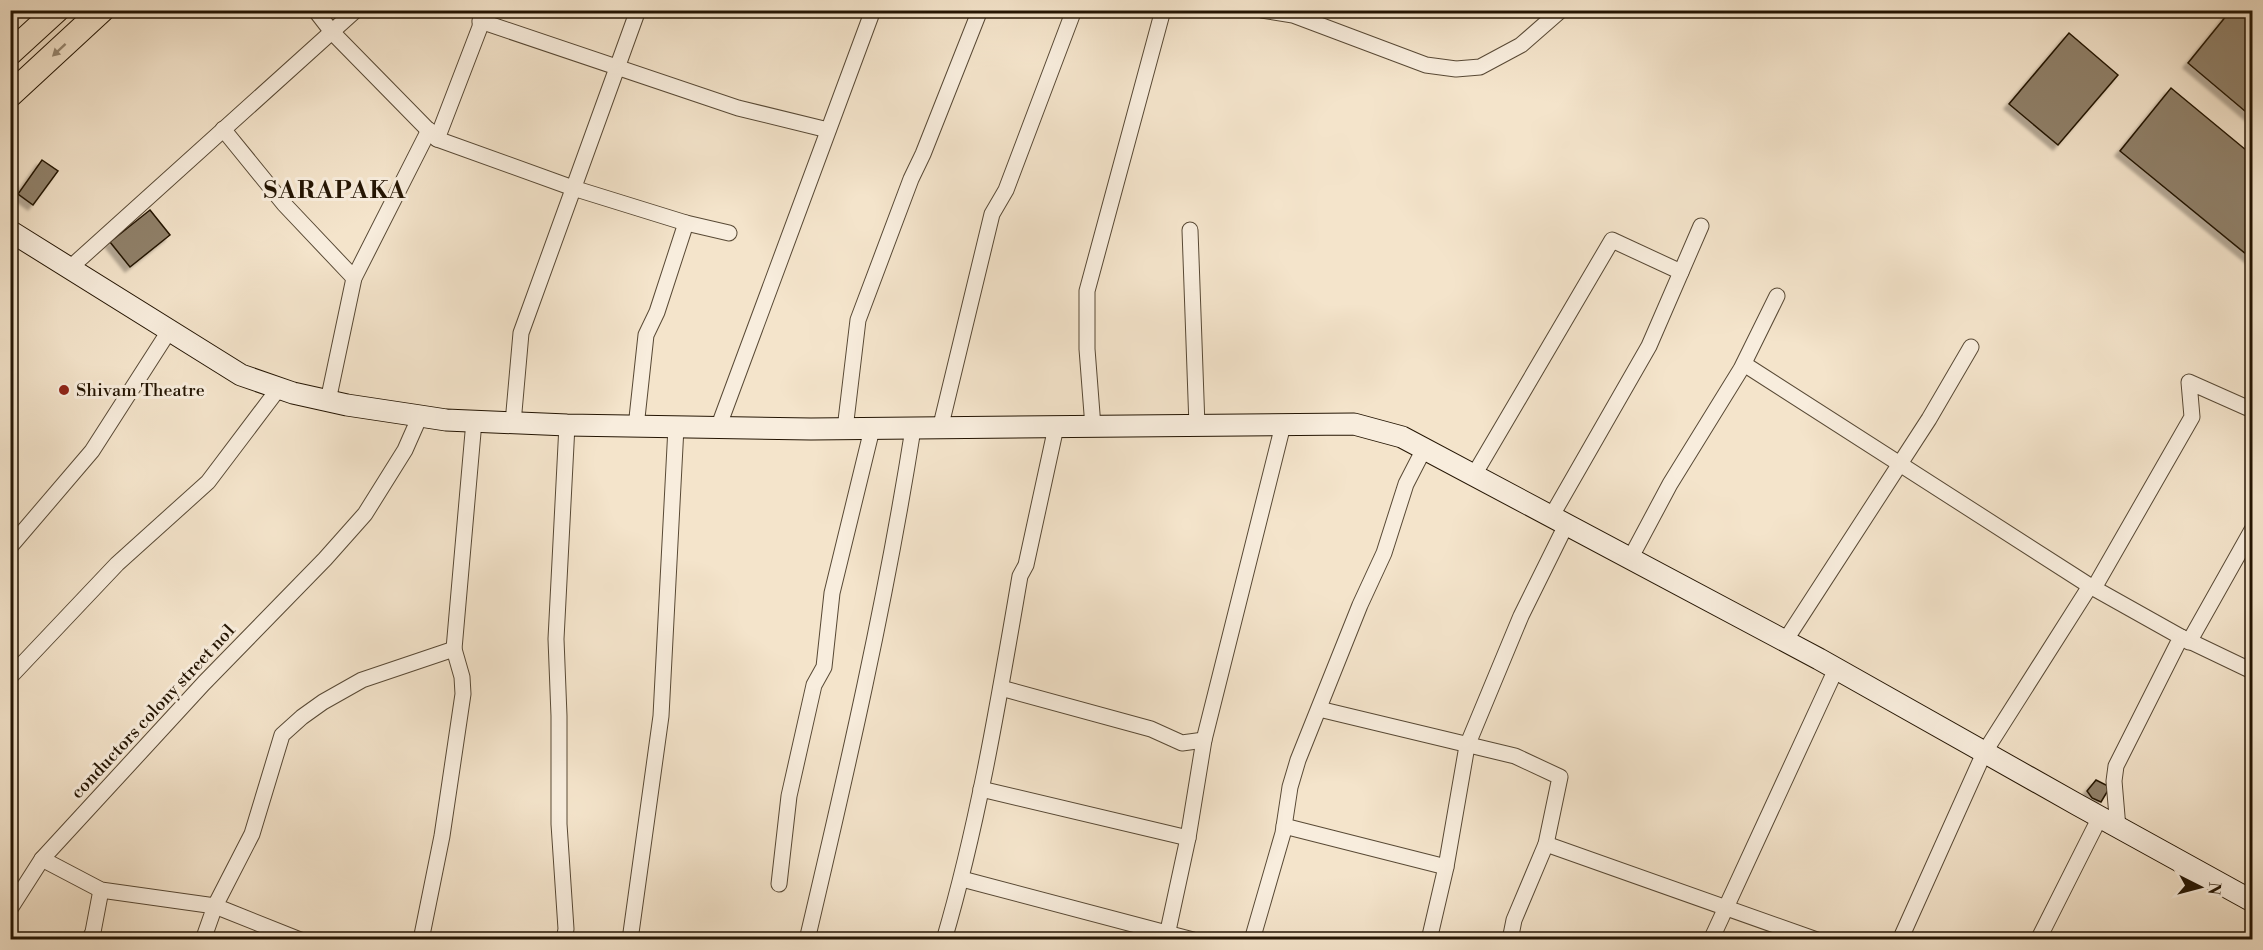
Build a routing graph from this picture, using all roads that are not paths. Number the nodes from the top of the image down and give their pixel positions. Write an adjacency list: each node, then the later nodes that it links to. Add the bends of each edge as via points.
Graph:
1 (57, 10): 14 (highway)
2 (102, 10): 16 (highway, one-way to 16)
3 (315, 10): 13 (street)
4 (356, 10): 13 (street)
5 (638, 10): 15 (street)
6 (873, 10): 18 (street)
7 (980, 10): 47 (street, via 858,320)
8 (1074, 10): 50 (street, via 1006,190 992,214)
9 (1164, 10): 44 (street, via 1087,291)
10 (1262, 10): 11 (street, via 1293,15 1426,65 1456,69 1479,67 1521,45)
11 (1562, 10)
12 (481, 16): 15 (street); 19 (street, via 480,27)
13 (332, 32): 17 (street); 19 (street)
14 (10, 53)
15 (616, 67): 18 (street, via 738,108); 20 (street)
16 (10, 95)
17 (223, 129): 26 (street); 28 (street, via 284,204)
18 (828, 130): 46 (street)
19 (433, 134): 20 (street); 28 (street)
20 (573, 188): 21 (street); 38 (street, via 521,333)
21 (686, 223): 25 (street); 42 (street, via 646,335)
22 (1701, 226): 27 (street)
23 (1190, 230): 41 (street)
24 (10, 231): 26 (main road)
25 (729, 233)
26 (71, 267): 30 (main road)
27 (1681, 272): 53 (street, via 1612,240); 54 (street, via 1649,346)
28 (354, 278): 34 (street)
29 (1777, 296): 32 (street)
30 (170, 331): 33 (main road, via 241,375); 56 (street, via 92,451)
31 (1971, 347): 52 (street)
32 (1744, 364): 52 (street); 57 (street, via 1670,484)
33 (279, 388): 34 (main road); 64 (street, via 208,482 117,564)
34 (328, 400): 36 (main road)
35 (2253, 410): 58 (street, via 2189,382 2192,417)
36 (420, 416): 37 (main road); 76 (street, conductors colony street no1, via 405,450 364,514)
37 (474, 421): 38 (main road); 61 (street)
38 (513, 423): 40 (main road)
39 (1283, 424): 41 (main road); 51 (main road, via 1354,424 1402,437); 67 (street)
40 (567, 425): 42 (main road); 90 (street, via 556,639)
41 (1197, 426): 44 (main road)
42 (636, 427): 45 (main road)
43 (1056, 427): 44 (main road); 50 (main road); 65 (street, via 1026,565 1020,576)
44 (1093, 427)
45 (676, 428): 46 (main road); 91 (street, via 661,716)
46 (718, 428): 47 (main road)
47 (845, 429): 48 (main road)
48 (872, 429): 49 (main road); 79 (street, via 832,593 824,667 814,685 789,796)
49 (913, 429): 50 (main road); 92 (street, via 869,671)
50 (940, 429)
51 (1424, 449): 53 (main road); 66 (street, via 1406,484 1384,554)
52 (1899, 465): 58 (street); 60 (street)
53 (1474, 476): 54 (main road)
54 (1559, 521): 57 (main road); 68 (street)
55 (2253, 530): 59 (street)
56 (10, 547)
57 (1630, 558): 60 (main road)
58 (2092, 587): 59 (street); 69 (street)
59 (2185, 640): 63 (street); 73 (street, via 2116,766)
60 (1785, 641): 62 (main road)
61 (454, 648): 82 (street, via 362,680 302,717 282,735 252,834); 89 (street, via 463,694 442,836)
62 (1836, 669): 69 (main road); 84 (street)
63 (2253, 671)
64 (10, 677)
65 (1001, 688): 67 (street, via 1151,729 1182,743); 70 (street)
66 (1319, 709): 68 (street); 72 (street, via 1298,760)
67 (1204, 740): 74 (street)
68 (1467, 746): 75 (street, via 1515,756 1560,777); 77 (street)
69 (1984, 753): 71 (main road); 100 (street)
70 (981, 789): 74 (street); 78 (street)
71 (2100, 817): 73 (main road); 101 (street)
72 (1284, 826): 77 (street); 95 (street)
73 (2118, 828): 81 (main road)
74 (1188, 838): 85 (street)
75 (1546, 844): 84 (street); 97 (street)
76 (42, 859): 80 (street); 83 (street, conductors colony street no1)
77 (1446, 867): 96 (street)
78 (962, 879): 85 (street); 93 (street)
79 (779, 884)
80 (101, 890): 82 (street); 86 (street)
81 (2253, 901)
82 (215, 906): 87 (street); 88 (street)
83 (10, 909)
84 (1725, 909): 98 (street); 99 (street)
85 (1167, 936): 94 (street)
86 (89, 939)
87 (203, 939)
88 (300, 939)
89 (421, 939)
90 (564, 939)
91 (630, 939)
92 (807, 939)
93 (944, 939)
94 (1193, 939)
95 (1252, 939)
96 (1429, 939)
97 (1510, 939)
98 (1711, 939)
99 (1818, 939)
100 (1900, 939)
101 (2038, 939)

